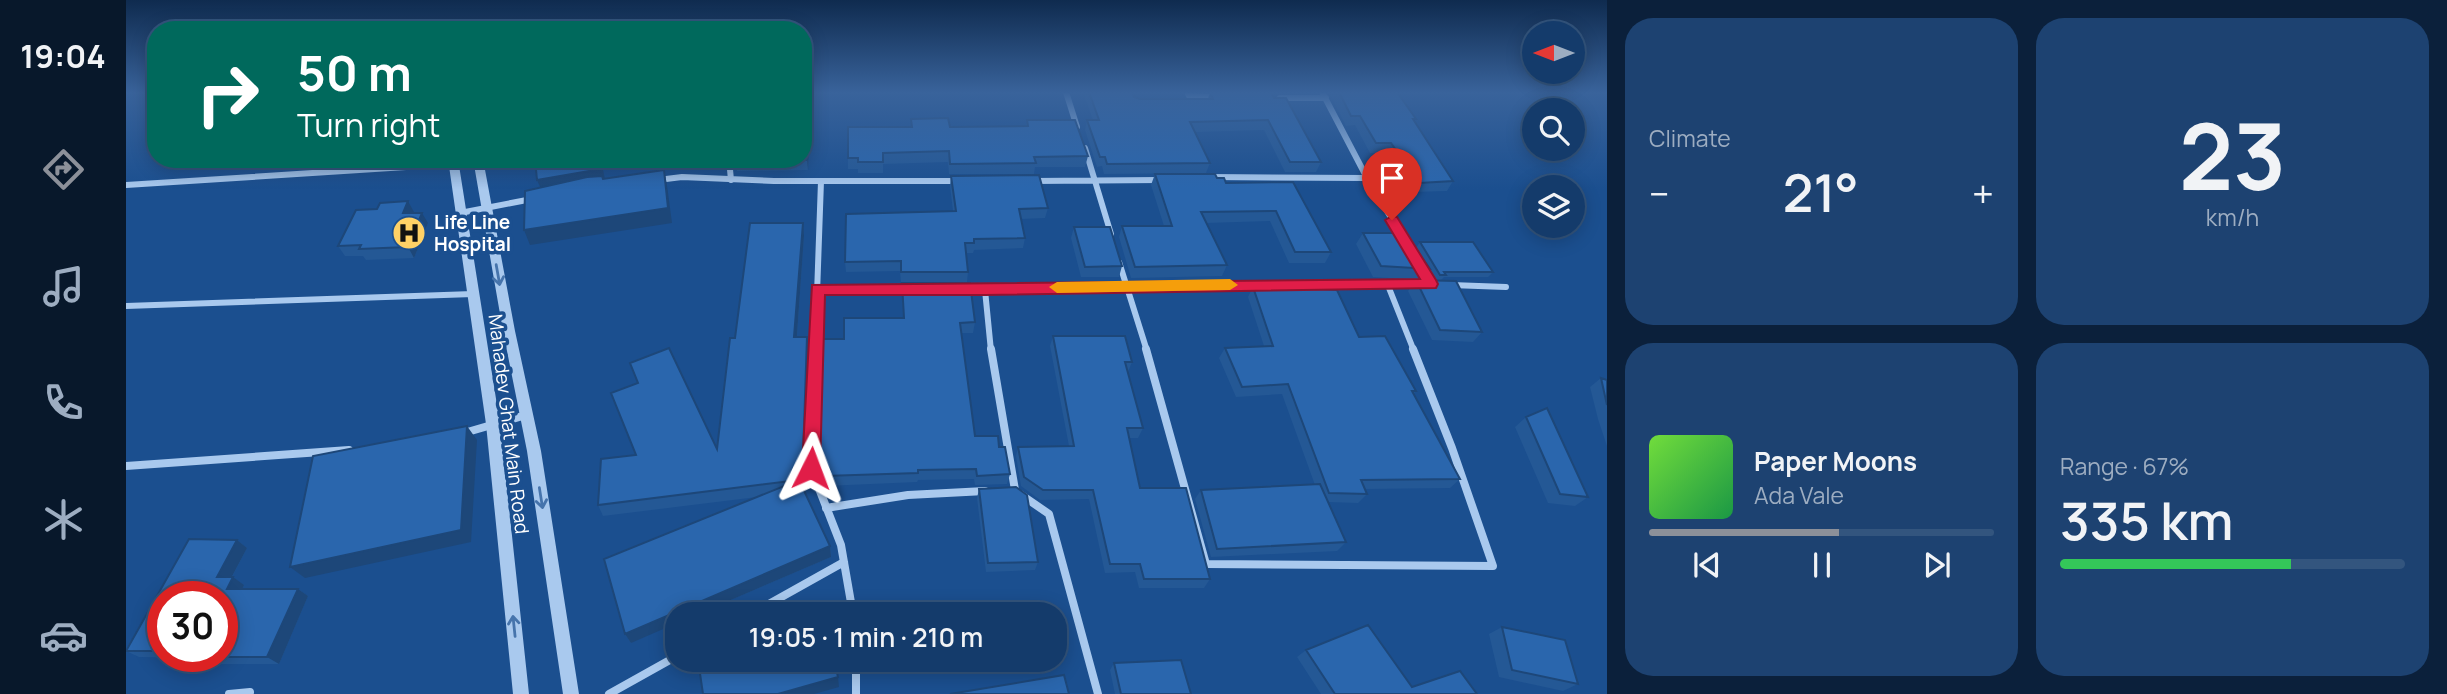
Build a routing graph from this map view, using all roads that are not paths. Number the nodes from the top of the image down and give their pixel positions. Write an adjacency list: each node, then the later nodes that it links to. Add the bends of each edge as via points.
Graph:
1 (1076, 124): 3 (street)
2 (1339, 124): 10 (street)
3 (1078, 130)
4 (1083, 143): 17 (street)
5 (371, 168): 18 (street)
6 (454, 168): 21 (street, Mahadev Ghat Main Road)
7 (479, 168): 20 (street)
8 (730, 168): 13 (street)
9 (1197, 178): 10 (street)
10 (1367, 178): 23 (street)
11 (1170, 179): 17 (street)
12 (656, 180): 13 (street)
13 (731, 180): 14 (street)
14 (821, 181): 15 (street); 30 (street)
15 (967, 181)
16 (1021, 181): 17 (street)
17 (1096, 181): 22 (street)
18 (126, 186)
19 (538, 198): 20 (street)
20 (486, 209): 21 (street); 36 (street, one-way to 36)
21 (460, 213): 34 (street, Mahadev Ghat Main Road)
22 (1113, 239)
23 (1409, 249)
24 (1116, 250): 28 (street)
25 (1424, 272): 26 (street, via 1431,284)
26 (1387, 283): 28 (street); 28 (street, via 1493,566 1206,564)
27 (1443, 284): 29 (street)
28 (1127, 286): 33 (street)
29 (1506, 287)
30 (817, 289): 31 (street); 42 (street, via 811,468)
31 (915, 290)
32 (957, 290): 33 (street)
33 (985, 290): 41 (street, via 993,374)
34 (473, 294): 35 (street); 37 (street, Mahadev Ghat Main Road)
35 (126, 306)
36 (526, 415): 37 (street); 51 (street, one-way to 51)
37 (493, 424): 38 (street); 50 (street, Mahadev Ghat Main Road, one-way to 37)
38 (457, 435)
39 (358, 450): 40 (street)
40 (126, 466)
41 (1015, 490): 42 (street, via 908,495); 54 (street, via 1049,514)
42 (826, 508): 43 (street)
43 (844, 562): 44 (street); 45 (street)
44 (772, 602)
45 (851, 602)
46 (665, 663): 52 (street)
47 (856, 672): 53 (street)
48 (250, 692): 49 (street)
49 (229, 694)
50 (522, 694)
51 (571, 694)
52 (609, 694)
53 (856, 694)
54 (1098, 694)

